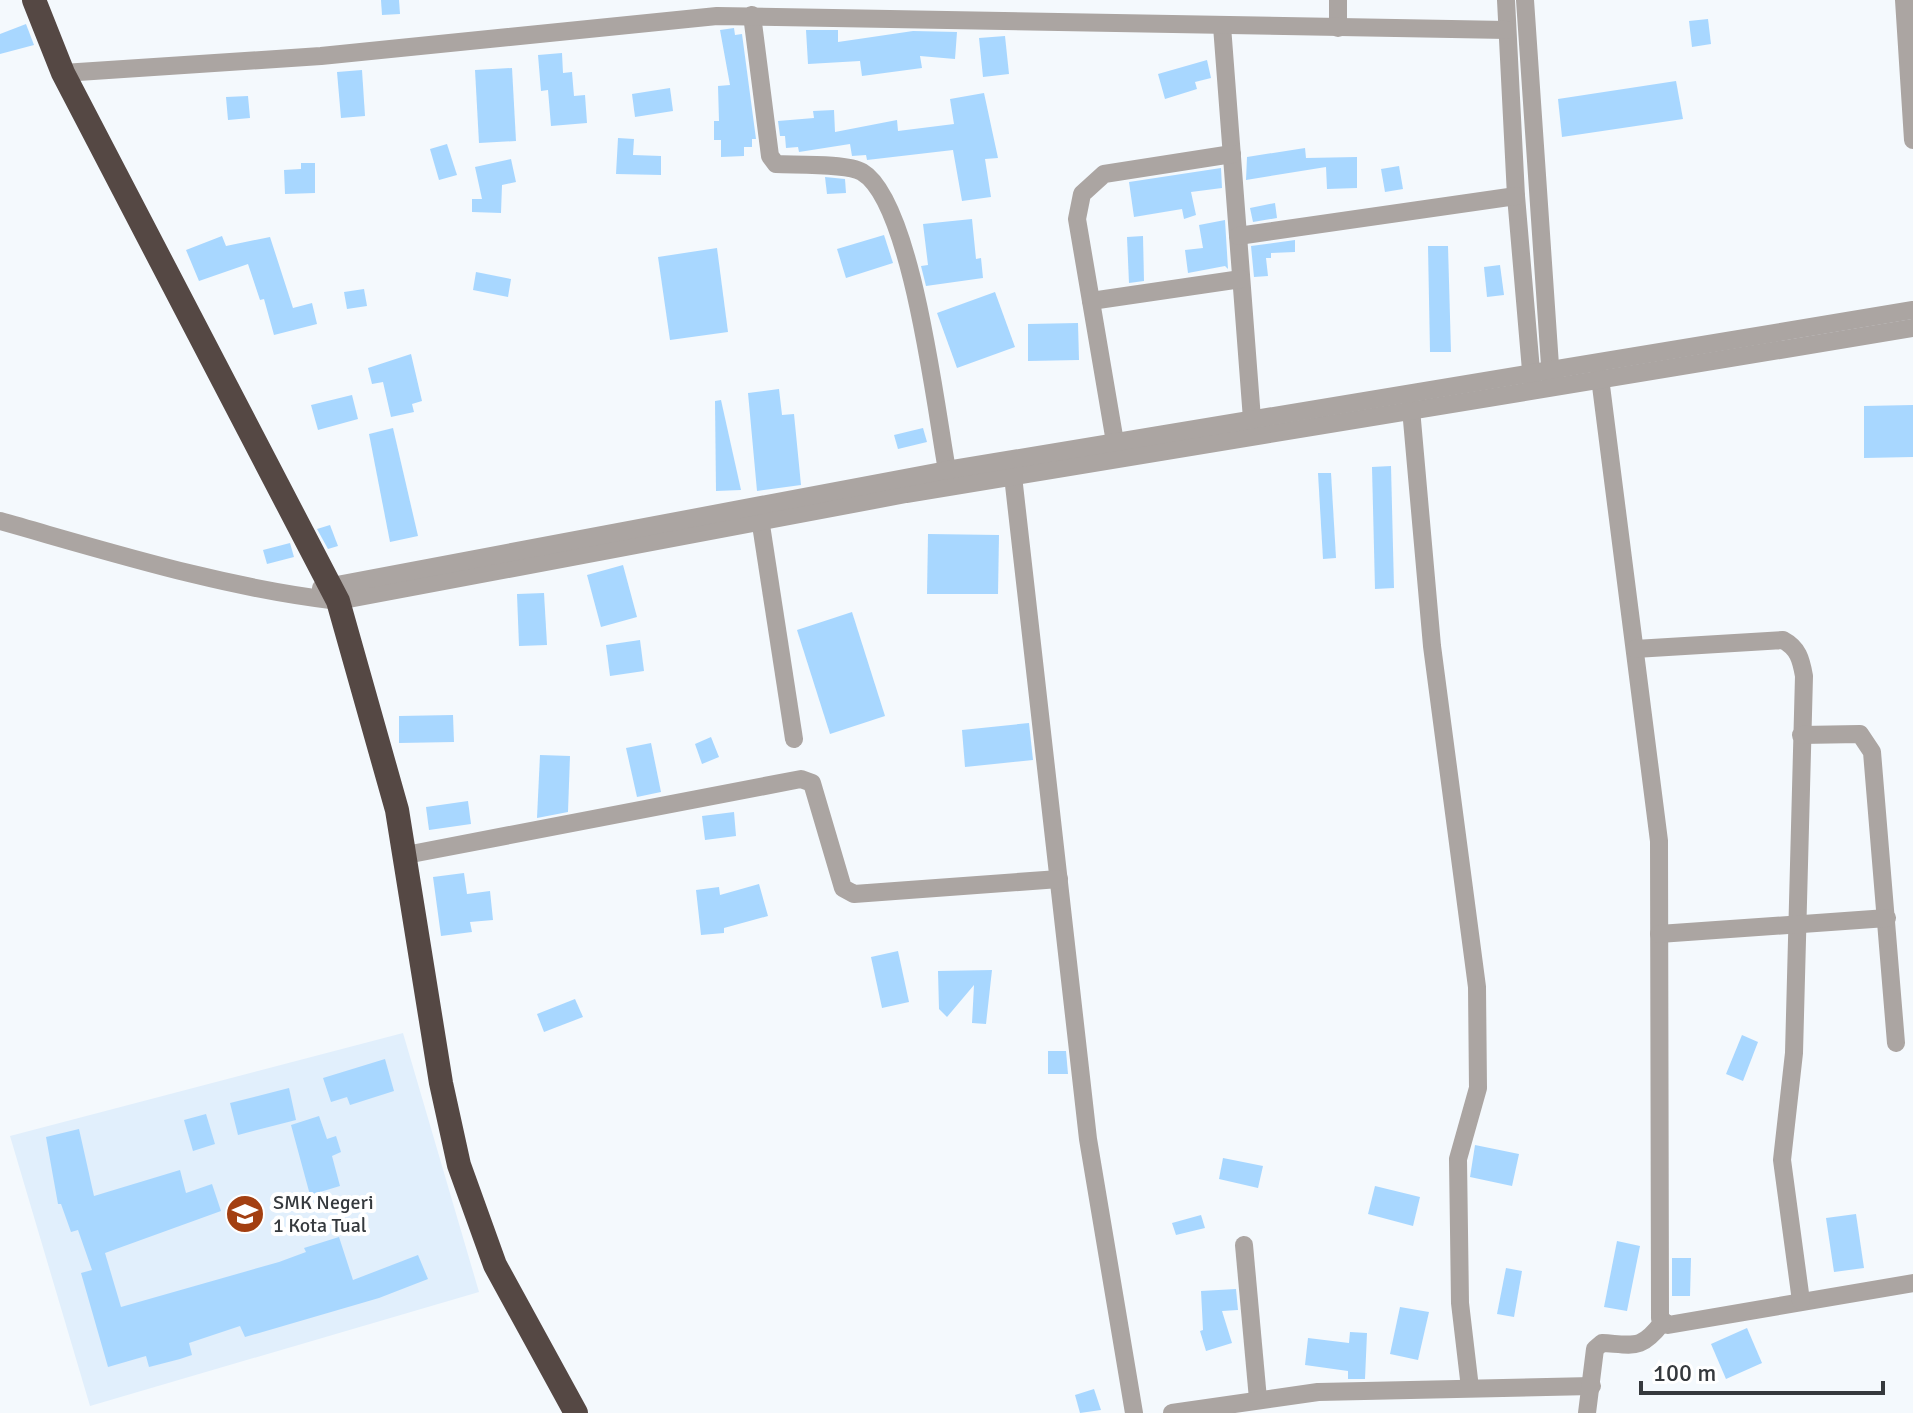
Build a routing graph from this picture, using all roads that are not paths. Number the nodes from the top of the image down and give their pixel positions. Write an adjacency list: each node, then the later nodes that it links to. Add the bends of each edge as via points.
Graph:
1 (34, 0): 11 (highway)
2 (1338, 0): 9 (street)
3 (1506, 0): 10 (street)
4 (1525, 0): 21 (street)
5 (1904, 0): 12 (street)
6 (718, 8): 7 (street); 11 (street, via 411,48)
7 (752, 15): 8 (street); 25 (street, via 770,156 776,164 859,170 873,180 894,221 913,280)
8 (1222, 26): 9 (street); 13 (street)
9 (1338, 28): 10 (street)
10 (1507, 30): 14 (street)
11 (63, 73): 29 (highway)
12 (1913, 140)
13 (1232, 154): 15 (street); 17 (street, via 1104,174 1091,182 1077,219)
14 (1516, 196): 15 (street); 21 (street)
15 (1238, 236): 16 (street)
16 (1241, 279): 17 (street); 23 (street)
17 (1091, 301): 24 (street)
18 (1913, 310): 21 (street)
19 (1913, 328): 20 (street)
20 (1600, 378): 21 (street); 30 (street)
21 (1541, 379): 22 (street); 23 (street)
22 (1411, 409): 26 (street); 44 (street, via 1432,646 1477,987 1478,1088 1458,1159 1460,1303)
23 (1252, 419): 24 (street)
24 (1115, 442): 25 (street)
25 (947, 470): 27 (street)
26 (1013, 476): 27 (street); 34 (street)
27 (759, 513): 29 (street); 32 (street)
28 (0, 521): 29 (street, via 295,596)
29 (333, 593): 33 (highway)
30 (1635, 649): 31 (street, via 1783,640 1794,646 1804,676); 37 (street, via 1659,841)
31 (1801, 735): 35 (street, via 1860,734 1868,740); 36 (street)
32 (794, 739)
33 (406, 855): 34 (street, via 801,779 812,783 843,888 854,894); 46 (highway, via 459,1165 495,1265)
34 (1059, 879): 47 (street, via 1088,1139)
35 (1887, 918): 36 (street); 38 (street)
36 (1797, 924): 37 (street); 41 (street, via 1794,1053 1782,1160)
37 (1659, 934): 42 (street)
38 (1896, 1043)
39 (1244, 1245): 45 (street)
40 (1913, 1283): 41 (street)
41 (1801, 1301): 42 (street)
42 (1662, 1323): 43 (street, via 1647,1342 1602,1343 1595,1349)
43 (1592, 1386): 44 (street); 49 (street)
44 (1470, 1388): 45 (street, via 1362,1389)
45 (1271, 1403): 48 (street)
46 (576, 1413)
47 (1134, 1413)
48 (1172, 1413)
49 (1587, 1413)

